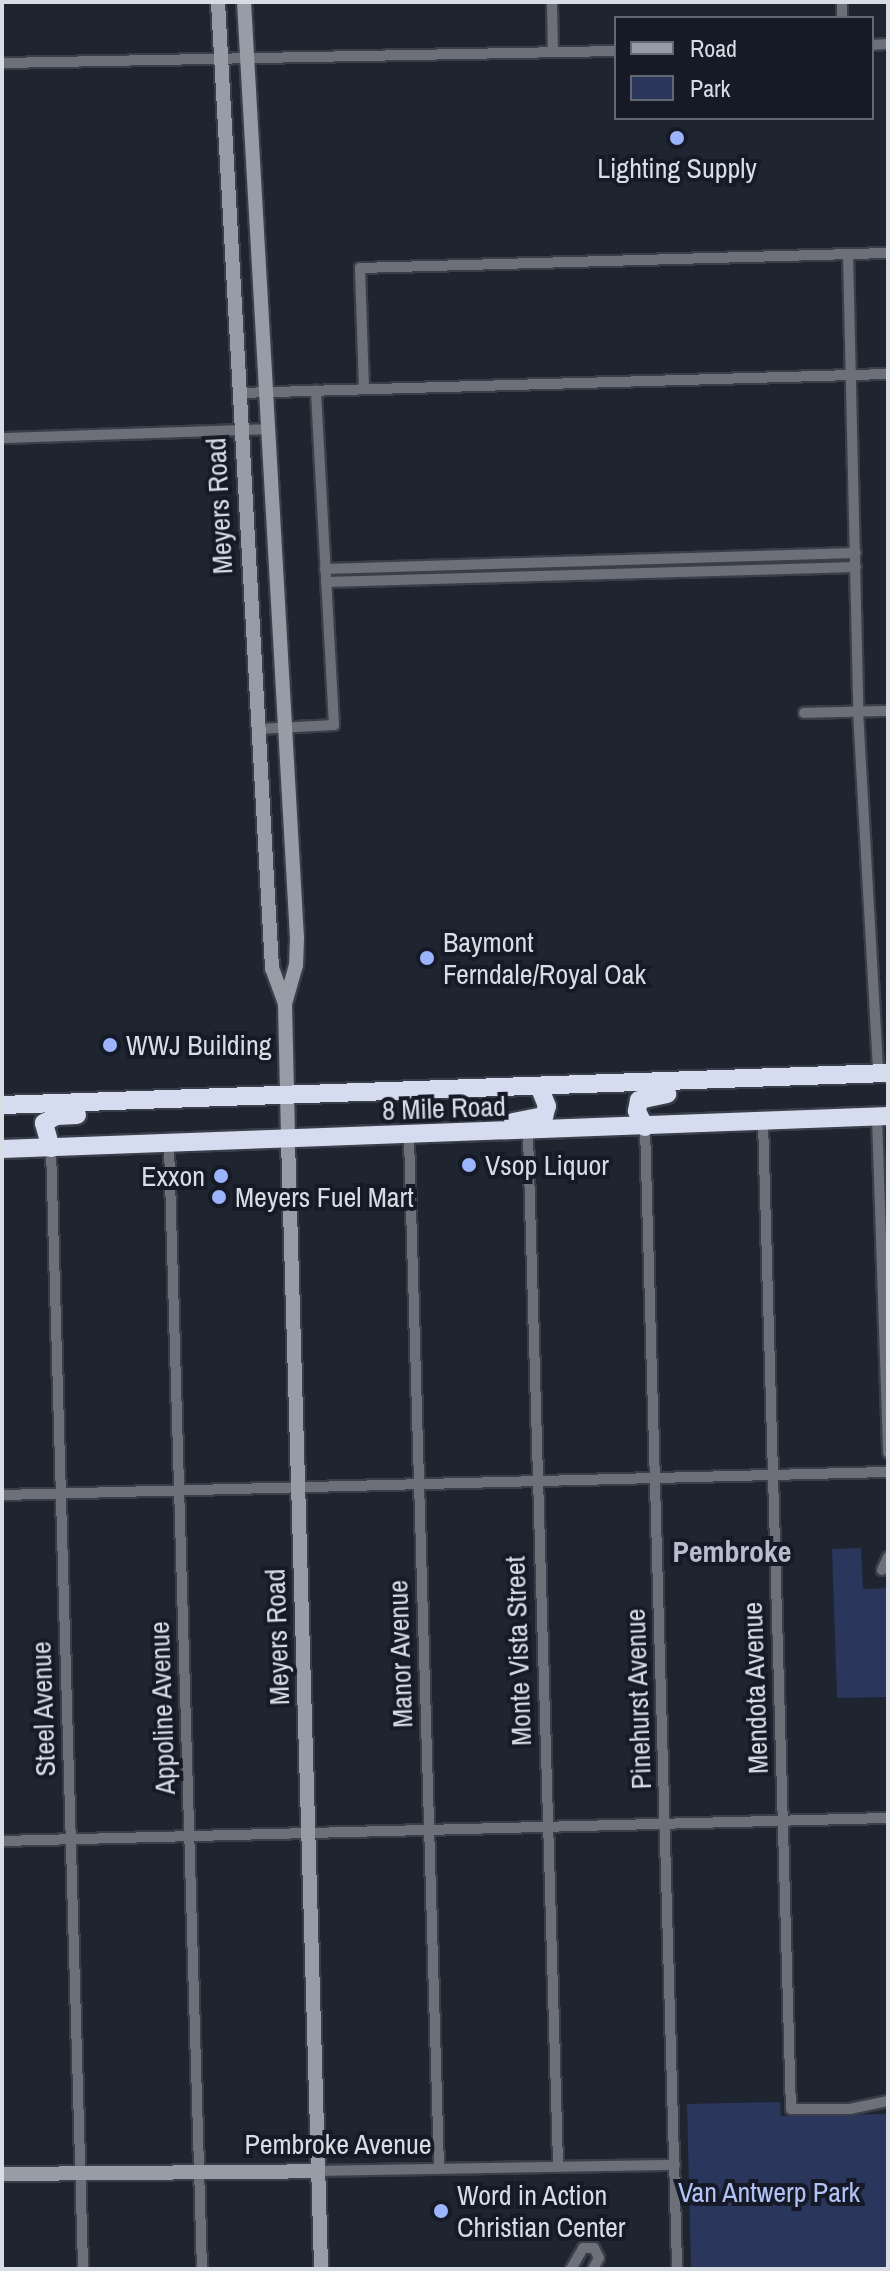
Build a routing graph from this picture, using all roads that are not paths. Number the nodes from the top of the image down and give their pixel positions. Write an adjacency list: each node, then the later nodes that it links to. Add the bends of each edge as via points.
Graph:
1 (218, 2): 7 (street, Meyers Road)
2 (244, 2): 6 (street, Meyers Road)
3 (552, 2): 5 (street)
4 (614, 51): 5 (street)
5 (553, 52): 6 (street)
6 (246, 58): 7 (street); 15 (street, Meyers Road)
7 (220, 59): 8 (street); 16 (street, Meyers Road)
8 (2, 63)
9 (888, 253): 10 (street)
10 (848, 254): 12 (street); 13 (street, via 360,268)
11 (888, 374): 12 (street)
12 (852, 375): 13 (street); 20 (street)
13 (364, 389): 14 (street)
14 (316, 390): 15 (street); 26 (street)
15 (265, 391): 16 (street); 17 (street, Meyers Road)
16 (239, 393): 18 (street, Meyers Road)
17 (268, 429): 18 (street); 35 (street, Meyers Road)
18 (241, 430): 19 (street); 36 (street, Meyers Road)
19 (2, 438)
20 (856, 553): 21 (street); 25 (street)
21 (747, 557): 22 (street); 27 (street)
22 (662, 559): 23 (street); 28 (street)
23 (578, 561): 24 (street); 29 (street)
24 (418, 566): 26 (street); 30 (street)
25 (856, 567): 27 (street); 32 (street)
26 (325, 569): 31 (street)
27 (748, 570): 28 (street)
28 (662, 573): 29 (street)
29 (578, 575): 30 (street)
30 (418, 580): 31 (street)
31 (326, 582): 35 (street, via 334,725)
32 (858, 711): 33 (street); 34 (street); 38 (street)
33 (888, 711)
34 (804, 713)
35 (285, 727): 36 (street); 37 (street, Meyers Road, via 297,938)
36 (258, 729): 37 (street, Meyers Road, via 272,968)
37 (285, 1004): 42 (street, Meyers Road)
38 (883, 1073): 39 (highway, 8 Mile Road)
39 (768, 1077): 40 (highway, 8 Mile Road); 46 (highway, via 728,1091 644,1096 636,1107)
40 (540, 1089): 42 (highway, 8 Mile Road); 49 (highway, via 546,1110 532,1121 329,1128)
41 (268, 1098): 42 (highway, 8 Mile Road); 43 (highway, 8 Mile Road); 51 (highway, via 253,1110 56,1116 42,1128)
42 (287, 1098): 49 (street, Meyers Road)
43 (2, 1105)
44 (883, 1116): 45 (highway, 8 Mile Road); 53 (street)
45 (763, 1121): 46 (highway, 8 Mile Road); 55 (street, Mendota Avenue)
46 (645, 1127): 47 (highway, 8 Mile Road); 56 (street, Pinehurst Avenue)
47 (528, 1134): 48 (highway, 8 Mile Road); 57 (street, Monte Vista Street)
48 (409, 1138): 49 (highway, 8 Mile Road); 58 (street, Manor Avenue)
49 (296, 1141): 50 (highway, 8 Mile Road); 59 (street, Meyers Road)
50 (169, 1145): 51 (highway, 8 Mile Road); 60 (street, Appoline Avenue)
51 (51, 1148): 52 (highway, 8 Mile Road); 61 (street, Steel Avenue)
52 (2, 1149)
53 (888, 1453)
54 (888, 1472): 55 (street)
55 (773, 1475): 56 (street); 66 (street, Mendota Avenue)
56 (656, 1477): 57 (street); 67 (street, Pinehurst Avenue)
57 (537, 1481): 58 (street); 68 (street, Monte Vista Street)
58 (419, 1484): 59 (street); 69 (street, Manor Avenue)
59 (298, 1487): 60 (street); 70 (street, Meyers Road)
60 (180, 1491): 61 (street); 71 (street, Appoline Avenue)
61 (61, 1494): 62 (street); 72 (street, Steel Avenue)
62 (2, 1495)
63 (888, 1557): 64 (street)
64 (882, 1570)
65 (888, 1818): 66 (street)
66 (783, 1820): 67 (street); 74 (street, Mendota Avenue, via 791,2109 850,2109)
67 (665, 1824): 68 (street); 75 (street, Pinehurst Avenue)
68 (547, 1826): 69 (street); 76 (street, Monte Vista Street)
69 (429, 1829): 70 (street); 77 (street, Manor Avenue)
70 (308, 1832): 71 (street); 79 (street, Meyers Road)
71 (189, 1836): 72 (street); 78 (street, Appoline Avenue)
72 (70, 1839): 73 (street); 80 (street, Steel Avenue)
73 (2, 1841)
74 (888, 2101)
75 (675, 2165): 76 (street, Pembroke Avenue); 87 (street, Pinehurst Avenue)
76 (558, 2166): 77 (street, Pembroke Avenue)
77 (439, 2169): 79 (street, Pembroke Avenue)
78 (199, 2171): 79 (street, Pembroke Avenue); 80 (street, Pembroke Avenue); 83 (street, Appoline Avenue)
79 (318, 2171): 84 (street, Meyers Road)
80 (80, 2172): 81 (street, Pembroke Avenue); 82 (street, Steel Avenue)
81 (2, 2174)
82 (83, 2269)
83 (202, 2269)
84 (321, 2269)
85 (571, 2269): 86 (street, via 583,2248 594,2248 599,2258)
86 (593, 2269)
87 (677, 2269)

